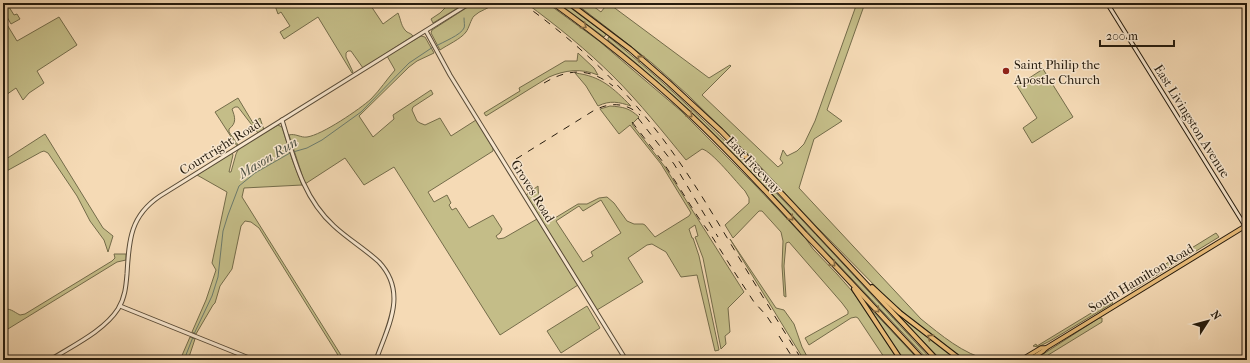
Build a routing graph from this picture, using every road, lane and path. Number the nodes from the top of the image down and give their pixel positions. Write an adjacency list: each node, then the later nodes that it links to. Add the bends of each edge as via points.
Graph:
1 (470, 3): 5 (street, Courtright Road)
2 (553, 3): 9 (highway, East Freeway, one-way to 9, via 616,51 684,109 740,164)
3 (569, 3): 8 (highway, East Freeway, one-way to 3, via 704,115 630,49)
4 (1107, 3): 7 (street, East Livingston Avenue)
5 (426, 31): 6 (street, Courtright Road); 15 (street, Groves Road, via 450,75)
6 (282, 120): 10 (street, Courtright Road, via 157,198 144,210 131,232 126,287); 14 (street, via 304,186 320,211 339,231 379,262 391,280 394,309)
7 (1246, 227): 11 (main road, South Hamilton Road)
8 (830, 245): 18 (highway, East Freeway); 19 (highway, one-way to 8, via 900,313)
9 (850, 282): 16 (highway); 17 (highway, East Freeway, one-way to 17)
10 (120, 306): 12 (street, Courtright Road, via 105,325); 13 (street)
11 (1046, 348): 20 (main road, South Hamilton Road, via 1041,348); 21 (main road, South Hamilton Road)
12 (50, 360)
13 (254, 360)
14 (376, 360)
15 (626, 360)
16 (901, 360)
17 (923, 360)
18 (937, 360)
19 (961, 360)
20 (1021, 360)
21 (1029, 360)

